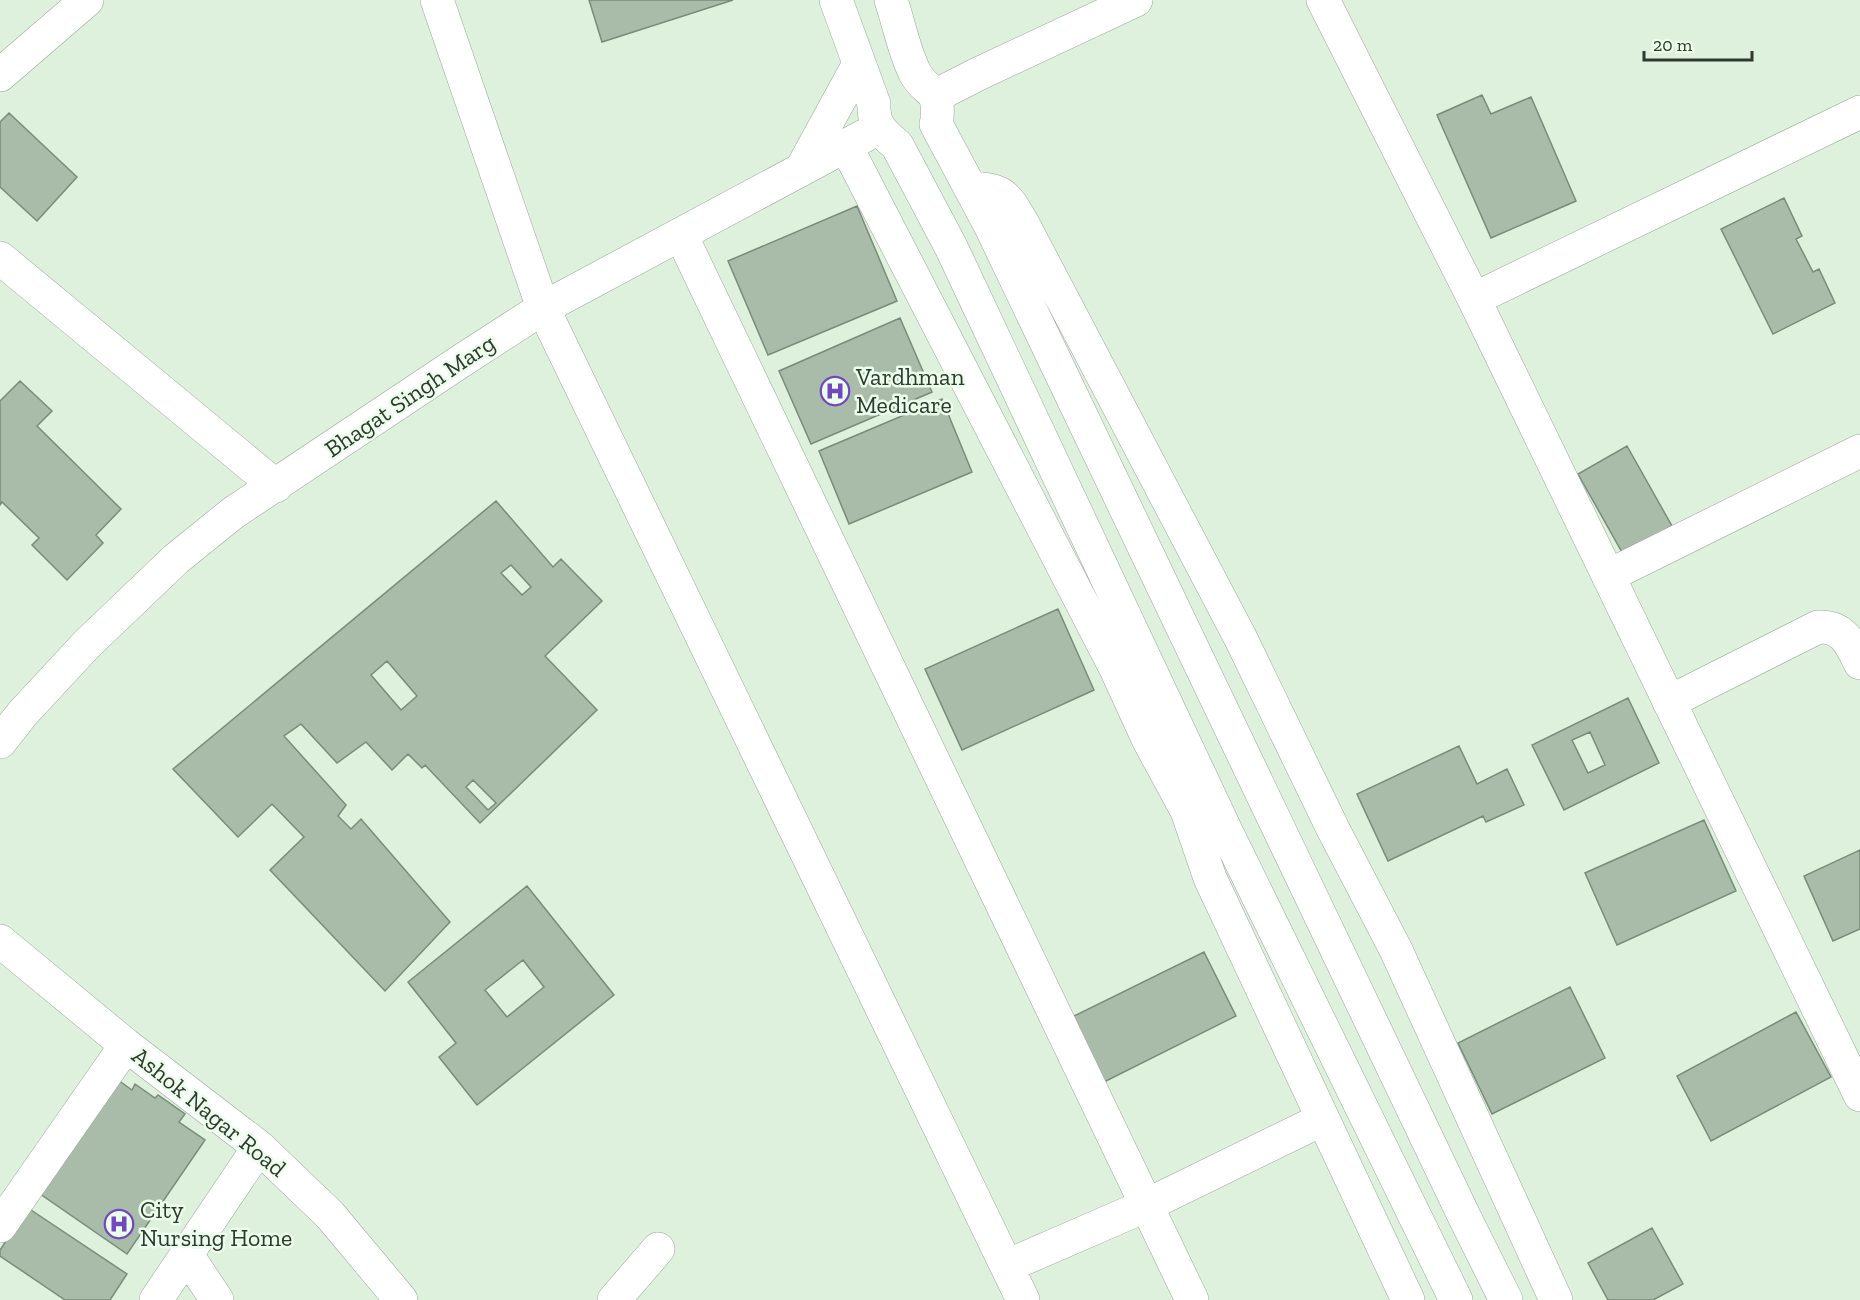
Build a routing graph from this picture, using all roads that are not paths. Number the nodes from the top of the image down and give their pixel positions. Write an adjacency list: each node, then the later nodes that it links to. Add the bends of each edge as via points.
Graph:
1 (87, 0): 8 (street)
2 (437, 0): 18 (street)
3 (836, 0): 7 (street)
4 (891, 0): 9 (street, via 907,54)
5 (1136, 0): 9 (street, Bhagat Singh Marg, via 978,74)
6 (1323, 0): 17 (street)
7 (860, 64): 11 (street, via 874,104 873,114); 13 (street)
8 (0, 75)
9 (936, 110): 11 (street, Bhagat Singh Marg); 14 (street)
10 (1860, 112): 17 (street)
11 (888, 136): 12 (street, Bhagat Singh Marg); 42 (street, via 951,247 1226,831)
12 (846, 146): 13 (street, Bhagat Singh Marg); 28 (street, via 1187,811 1210,878)
13 (801, 170): 15 (street, Bhagat Singh Marg)
14 (970, 188): 43 (street); 44 (street, via 993,189 1003,195 1034,245 1241,639 1396,950)
15 (681, 235): 18 (street, Bhagat Singh Marg); 30 (street)
16 (0, 258): 20 (street)
17 (1474, 299): 21 (street)
18 (543, 309): 20 (street, Bhagat Singh Marg); 34 (street)
19 (1860, 451): 21 (street)
20 (276, 486): 24 (street, Bhagat Singh Marg, via 233,513 176,559 87,644)
21 (1608, 576): 23 (street)
22 (1860, 663): 23 (street, via 1842,633 1831,626 1818,627)
23 (1669, 702): 27 (street)
24 (0, 742)
25 (0, 941): 26 (street, Ashok Nagar Road)
26 (126, 1045): 29 (street, Ashok Nagar Road); 31 (street)
27 (1860, 1095)
28 (1323, 1119): 30 (street); 41 (street)
29 (259, 1147): 33 (street); 37 (street, Ashok Nagar Road, via 330,1215)
30 (1146, 1206): 34 (street); 40 (street)
31 (0, 1226)
32 (658, 1249): 38 (street)
33 (187, 1255): 35 (street); 36 (street)
34 (1007, 1266): 39 (street)
35 (156, 1300)
36 (217, 1300)
37 (401, 1300)
38 (614, 1300)
39 (1023, 1300)
40 (1192, 1300)
41 (1408, 1300)
42 (1456, 1300)
43 (1506, 1300)
44 (1556, 1300)

